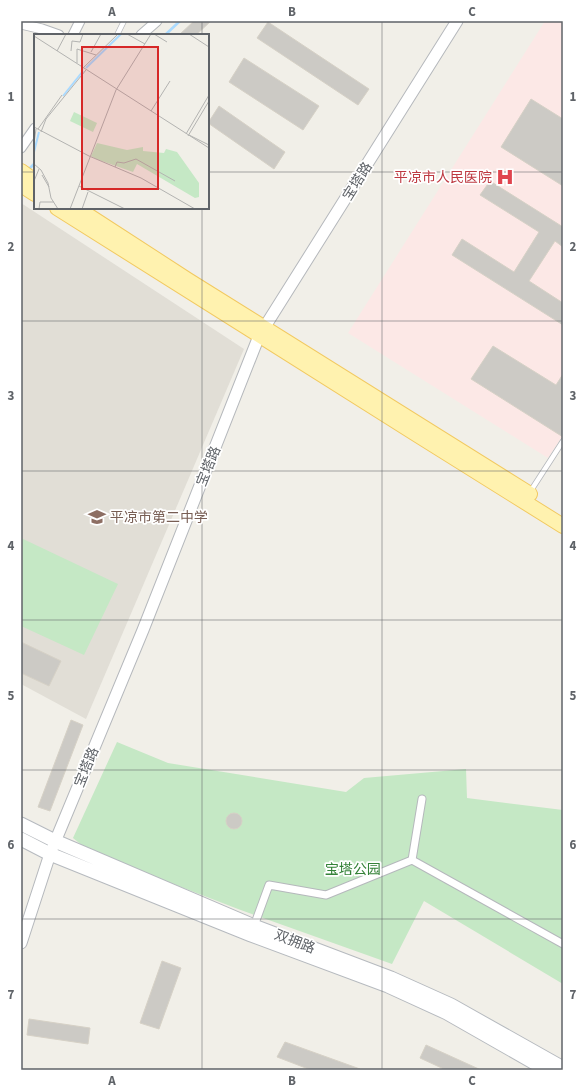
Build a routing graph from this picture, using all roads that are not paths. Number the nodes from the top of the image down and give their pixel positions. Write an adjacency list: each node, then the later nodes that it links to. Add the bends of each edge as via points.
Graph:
1 (80, 21): 7 (street)
2 (124, 21): 8 (lane)
3 (157, 21): 9 (street)
4 (457, 21): 16 (street, 宝塔路)
5 (21, 24): 6 (street)
6 (56, 34)
7 (73, 34)
8 (118, 34)
9 (142, 34)
10 (34, 129): 11 (street)
11 (21, 148)
12 (25, 182): 13 (main road)
13 (34, 193)
14 (59, 209): 16 (main road)
15 (79, 209): 16 (main road)
16 (262, 332): 17 (main road); 25 (street, 宝塔路, via 143,630)
17 (421, 432): 19 (main road); 21 (main road)
18 (563, 441): 19 (lane)
19 (530, 494): 20 (main road)
20 (563, 514)
21 (563, 526)
22 (422, 800): 27 (street)
23 (21, 824): 25 (main road, 双拥路)
24 (21, 839): 26 (main road, 双拥路)
25 (55, 841): 26 (street, 宝塔路); 28 (main road, 双拥路)
26 (50, 854): 29 (street, 宝塔路); 32 (main road, 双拥路, via 251,935 388,986 447,1013)
27 (412, 860): 28 (street, via 326,895 269,885); 30 (street)
28 (254, 926): 31 (main road, 双拥路, via 391,978 451,1005)
29 (21, 943)
30 (563, 944)
31 (563, 1068)
32 (547, 1070)

